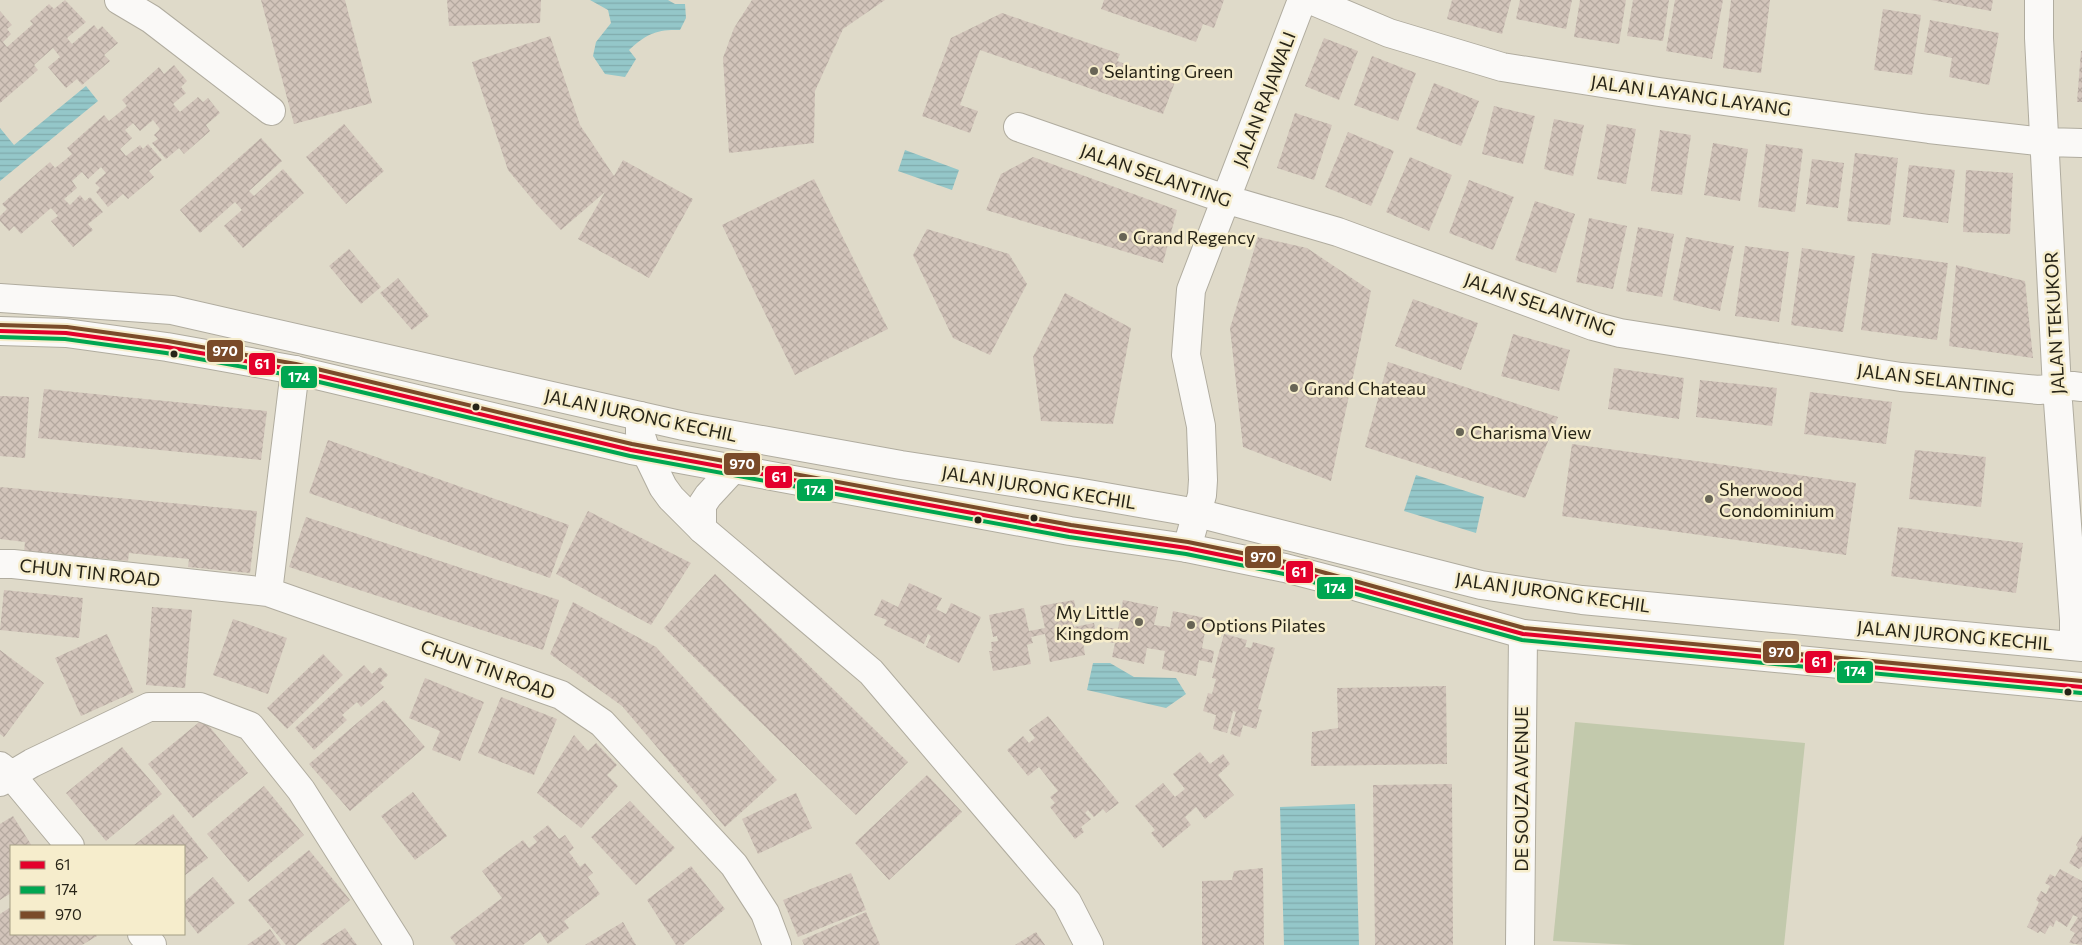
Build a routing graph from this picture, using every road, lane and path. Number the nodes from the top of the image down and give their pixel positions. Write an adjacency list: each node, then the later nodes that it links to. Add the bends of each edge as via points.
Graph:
1 (119, 0): 5 (street, via 151,19)
2 (1302, 0): 9 (street, JALAN RAJAWALI)
3 (1311, 0): 7 (street, JALAN LAYANG LAYANG, via 1389,33 1502,67 1660,92)
4 (2039, 0): 7 (street, JALAN TEKUKOR)
5 (271, 111)
6 (1018, 127): 9 (street, JALAN SELANTING)
7 (2045, 142): 8 (street, JALAN LAYANG LAYANG); 13 (street, JALAN TEKUKOR)
8 (2082, 143)
9 (1225, 199): 13 (street, JALAN SELANTING, via 1338,232 1593,326 1620,333 1901,377 2040,390); 18 (street, JALAN RAJAWALI, via 1191,290 1186,356 1201,426 1203,480)
10 (0, 298): 14 (street, JALAN JURONG KECHIL, via 172,310)
11 (0, 331): 12 (street, JALAN JURONG KECHIL, via 66,333)
12 (295, 370): 15 (street, JALAN JURONG KECHIL); 23 (street)
13 (2069, 388): 25 (street, JALAN TEKUKOR, via 2074,620)
14 (640, 416): 15 (street, via 640,433); 17 (street, JALAN JURONG KECHIL, via 901,465)
15 (647, 454): 16 (street, JALAN JURONG KECHIL); 19 (street, JALAN JURONG KECHIL, via 663,488)
16 (733, 470): 19 (street, via 702,506); 20 (street, JALAN JURONG KECHIL)
17 (1077, 492): 18 (street, JALAN JURONG KECHIL); 20 (street, via 1087,503 1090,513 1084,524)
18 (1197, 513): 21 (street, JALAN RAJAWALI); 25 (street, JALAN JURONG KECHIL, via 1499,588 1582,600)
19 (702, 529): 33 (street, JALAN JURONG KECHIL, via 872,672 1067,902)
20 (1070, 530): 21 (street, JALAN JURONG KECHIL)
21 (1186, 548): 24 (street, JALAN JURONG KECHIL, via 1285,568)
22 (0, 564): 23 (street, CHUN TIN ROAD)
23 (268, 592): 32 (street, CHUN TIN ROAD, via 561,695 602,723 734,865 765,913)
24 (1523, 634): 26 (street, JALAN JURONG KECHIL); 34 (street, DE SOUZA AVENUE)
25 (2078, 647)
26 (2082, 687)
27 (4, 774): 28 (street); 31 (street, via 149,707 200,707 250,726 301,790)
28 (69, 845)
29 (143, 935): 30 (street)
30 (152, 945)
31 (399, 945)
32 (777, 945)
33 (1089, 945)
34 (1520, 945)

